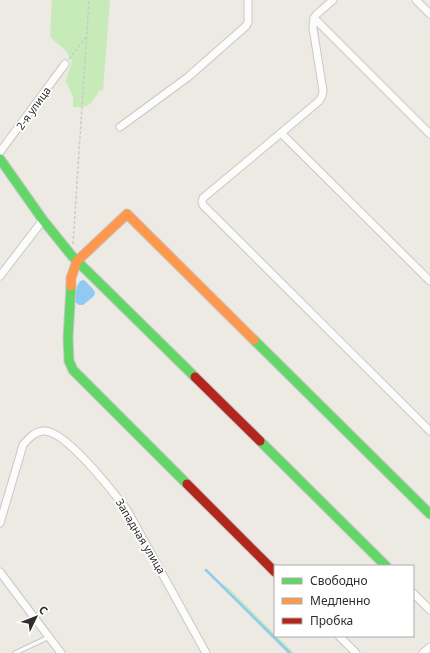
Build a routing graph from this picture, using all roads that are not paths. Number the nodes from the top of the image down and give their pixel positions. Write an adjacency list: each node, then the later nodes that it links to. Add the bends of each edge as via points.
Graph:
1 (248, 0): 7 (street, via 246,26 188,77)
2 (333, 0): 5 (street)
3 (416, 0): 4 (street)
4 (430, 14)
5 (314, 18): 8 (street, via 313,28 322,96); 9 (street)
6 (65, 64): 10 (street, 2-я улица)
7 (120, 127)
8 (281, 133): 15 (street); 16 (street, via 204,198 202,205)
9 (430, 134)
10 (0, 152)
11 (0, 159): 12 (street)
12 (43, 220): 13 (street); 14 (street)
13 (75, 258): 17 (street, via 127,214); 19 (street); 20 (street, via 68,338 69,361 74,370)
14 (0, 276)
15 (430, 281)
16 (430, 431)
17 (430, 514)
18 (0, 523): 29 (street, Западная улица, via 23,445 36,433 44,431 59,436 96,472 127,510)
19 (385, 565)
20 (274, 571)
21 (0, 572): 24 (street)
22 (414, 594): 23 (street)
23 (430, 610)
24 (49, 637): 27 (lane); 28 (street)
25 (340, 637): 30 (street)
26 (430, 647): 31 (street)
27 (15, 653)
28 (61, 653)
29 (206, 653)
30 (356, 653)
31 (423, 653)

